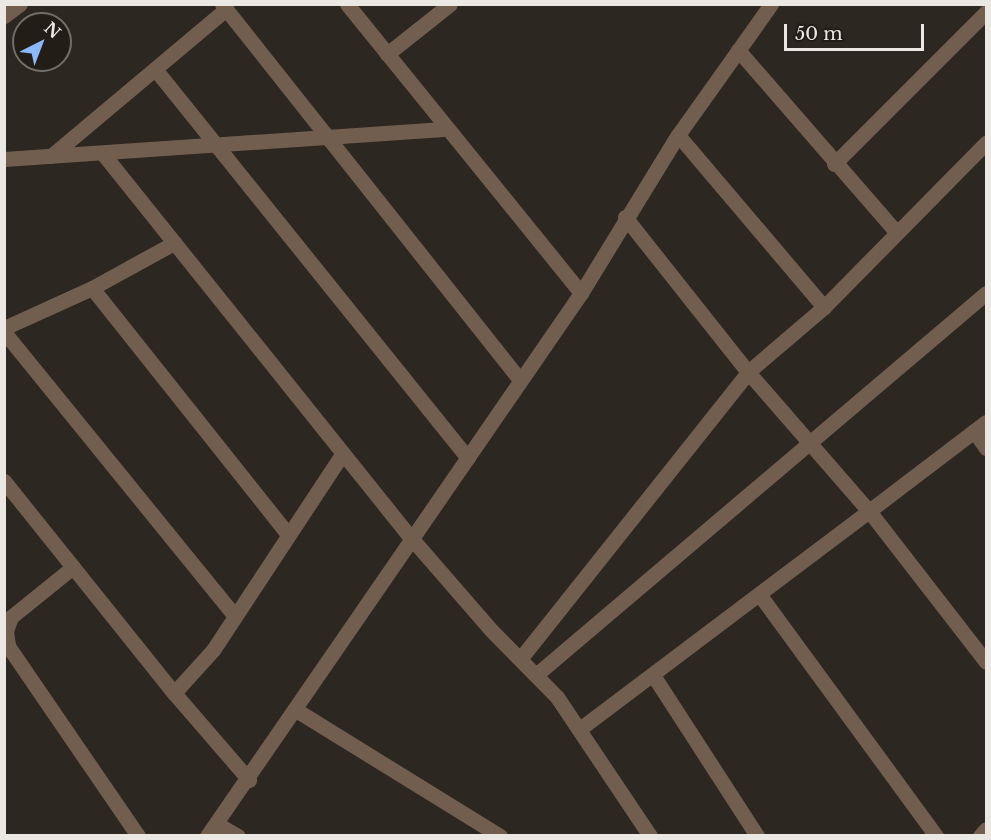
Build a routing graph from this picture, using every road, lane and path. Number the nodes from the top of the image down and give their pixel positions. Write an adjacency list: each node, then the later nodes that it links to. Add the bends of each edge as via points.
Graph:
1 (20, 4): 7 (street)
2 (346, 4): 9 (street)
3 (450, 4): 9 (street)
4 (771, 4): 8 (street)
5 (224, 7): 10 (street); 12 (street)
6 (987, 12): 19 (street)
7 (4, 16)
8 (738, 50): 13 (street); 19 (street)
9 (387, 54): 11 (street)
10 (155, 69): 15 (street); 17 (street)
11 (447, 129): 12 (street); 24 (street)
12 (328, 135): 15 (street); 30 (street)
13 (678, 135): 20 (street); 26 (street)
14 (987, 143): 21 (street)
15 (216, 144): 16 (street); 35 (street)
16 (104, 154): 17 (street); 22 (street)
17 (51, 156): 18 (street)
18 (4, 159)
19 (834, 164): 21 (street)
20 (625, 217): 24 (street); 29 (street)
21 (897, 233): 26 (street)
22 (174, 243): 23 (street); 34 (street)
23 (92, 288): 27 (street); 38 (street)
24 (580, 293): 30 (street)
25 (987, 293): 32 (street)
26 (824, 307): 29 (street)
27 (4, 328)
28 (4, 333): 42 (street)
29 (748, 372): 32 (street); 43 (street)
30 (520, 380): 35 (street)
31 (980, 426): 33 (street); 37 (street)
32 (810, 439): 37 (street); 45 (street)
33 (987, 448)
34 (342, 454): 38 (street); 39 (street)
35 (468, 458): 39 (street)
36 (4, 481): 40 (street)
37 (869, 511): 41 (street); 44 (street)
38 (287, 532): 42 (street)
39 (412, 539): 43 (street); 48 (street)
40 (74, 567): 47 (street); 53 (street, via 11,617 6,631 8,646)
41 (759, 594): 46 (street); 58 (street)
42 (235, 616): 47 (street, via 213,650)
43 (519, 658): 45 (street)
44 (987, 662)
45 (537, 674): 49 (street)
46 (653, 675): 49 (street); 57 (street)
47 (174, 693): 50 (street)
48 (296, 710): 50 (street); 55 (street)
49 (580, 728): 56 (street)
50 (249, 780): 51 (street)
51 (212, 830): 54 (street)
52 (987, 830): 59 (street)
53 (138, 836)
54 (238, 836)
55 (500, 836)
56 (650, 836)
57 (757, 836)
58 (936, 836)
59 (980, 836)

